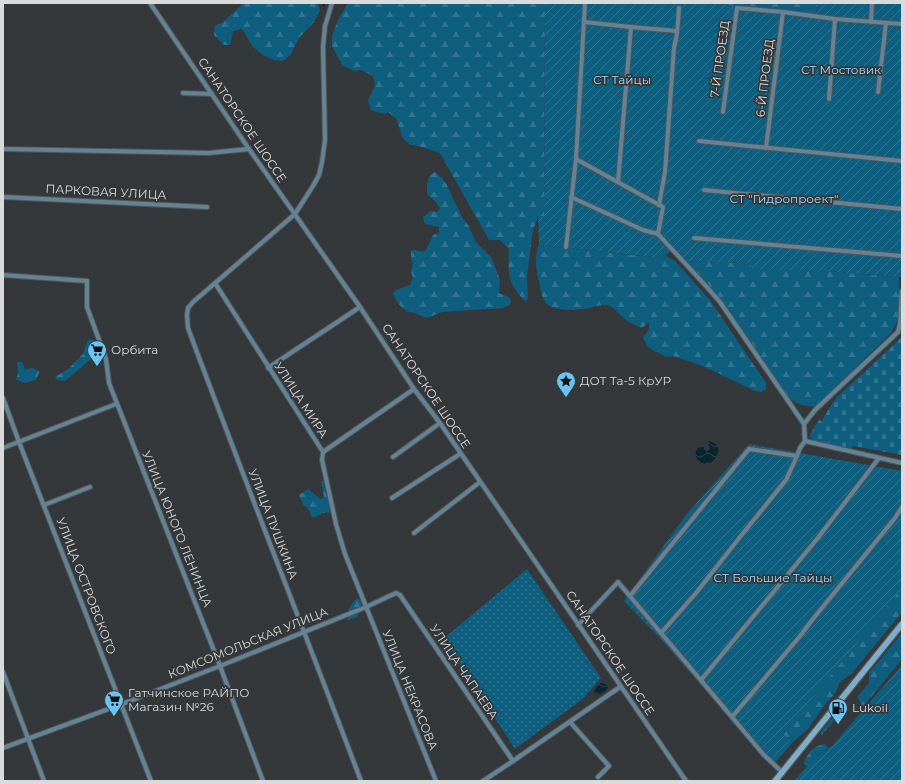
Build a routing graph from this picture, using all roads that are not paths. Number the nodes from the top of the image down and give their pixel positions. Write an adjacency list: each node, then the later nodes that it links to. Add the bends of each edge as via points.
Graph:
1 (150, 3): 16 (street, САНАТОРСКОЕ ШОССЕ)
2 (332, 3): 32 (street, УЛИЦА ПУШКИНА, via 325,26 323,47 325,140 322,162 319,175)
3 (584, 3): 8 (street)
4 (872, 3): 9 (street)
5 (679, 8): 13 (street)
6 (783, 12): 7 (street); 18 (street, 7-Й ПРОЕЗД, via 737,8); 20 (street, 6-Й ПРОЕЗД)
7 (835, 19): 9 (street); 17 (street)
8 (584, 22): 12 (street); 23 (street)
9 (871, 22): 10 (street)
10 (886, 23): 11 (street); 14 (street)
11 (902, 24)
12 (631, 27): 13 (street); 25 (street)
13 (677, 31): 29 (street, via 665,172)
14 (878, 92)
15 (183, 93): 16 (street)
16 (212, 94): 22 (street, САНАТОРСКОЕ ШОССЕ)
17 (829, 99)
18 (723, 112)
19 (699, 141): 20 (street)
20 (766, 148): 24 (street)
21 (3, 149): 22 (street, via 209,153)
22 (249, 149): 32 (street, САНАТОРСКОЕ ШОССЕ)
23 (576, 159): 25 (street); 28 (street)
24 (902, 161)
25 (618, 182): 29 (street)
26 (704, 190): 31 (street)
27 (3, 197): 30 (street, ПАРКОВАЯ УЛИЦА)
28 (571, 197): 33 (street, via 643,230); 35 (street)
29 (659, 205): 33 (street, via 663,207)
30 (207, 207)
31 (902, 209)
32 (295, 214): 38 (street, УЛИЦА ПУШКИНА); 40 (street, САНАТОРСКОЕ ШОССЕ)
33 (658, 234): 46 (street, via 720,302)
34 (694, 238): 36 (street)
35 (566, 246)
36 (902, 256)
37 (3, 275): 44 (street, УЛИЦА ЮНОГО ЛЕНИНЦА, via 87,281 87,307 106,359 109,383)
38 (215, 283): 41 (street, УЛИЦА МИРА); 66 (street, УЛИЦА ПУШКИНА, via 188,308 188,328)
39 (902, 291): 46 (street, via 898,332 815,410)
40 (360, 307): 41 (street); 42 (street, САНАТОРСКОЕ ШОССЕ)
41 (268, 368): 50 (street, УЛИЦА МИРА)
42 (414, 389): 45 (street, САНАТОРСКОЕ ШОССЕ); 50 (street)
43 (3, 398): 48 (street, УЛИЦА ОСТРОВСКОГО)
44 (116, 404): 48 (street); 68 (street, УЛИЦА ЮНОГО ЛЕНИНЦА)
45 (440, 423): 51 (street, САНАТОРСКОЕ ШОССЕ); 53 (street)
46 (804, 424): 47 (street)
47 (805, 441): 52 (street); 54 (street)
48 (19, 442): 49 (street); 59 (street, УЛИЦА ОСТРОВСКОГО)
49 (3, 448)
50 (323, 452): 63 (street, УЛИЦА МИРА, via 322,460 336,524)
51 (460, 454): 56 (street, САНАТОРСКОЕ ШОССЕ); 58 (street)
52 (797, 456): 62 (street, via 749,449); 67 (street, via 786,480)
53 (393, 457)
54 (879, 458): 55 (street); 70 (street, via 817,539)
55 (902, 463)
56 (480, 482): 61 (street); 65 (street, САНАТОРСКОЕ ШОССЕ)
57 (90, 487): 59 (street)
58 (392, 498)
59 (44, 505): 72 (street, УЛИЦА ОСТРОВСКОГО)
60 (902, 507): 73 (street)
61 (414, 532)
62 (630, 596): 65 (street, via 618,582); 67 (street)
63 (366, 607): 66 (street, КОМСОМОЛЬСКАЯ УЛИЦА); 77 (street, УЛИЦА ЧАПАЕВА, via 392,594 400,595); 84 (street, УЛИЦА НЕКРАСОВА)
64 (902, 624): 78 (main road)
65 (578, 625): 71 (street, САНАТОРСКОЕ ШОССЕ)
66 (304, 632): 68 (street, КОМСОМОЛЬСКАЯ УЛИЦА); 83 (street, УЛИЦА ПУШКИНА)
67 (661, 633): 70 (street)
68 (220, 666): 72 (street, КОМСОМОЛЬСКАЯ УЛИЦА); 82 (street, УЛИЦА ЮНОГО ЛЕНИНЦА)
69 (3, 672): 75 (street)
70 (701, 680): 73 (street)
71 (620, 687): 74 (street); 86 (street, САНАТОРСКОЕ ШОССЕ)
72 (122, 704): 75 (street, КОМСОМОЛЬСКАЯ УЛИЦА); 81 (street, УЛИЦА ОСТРОВСКОГО)
73 (732, 717): 78 (street)
74 (570, 722): 77 (street); 79 (street, via 609,766)
75 (29, 738): 76 (street, КОМСОМОЛЬСКАЯ УЛИЦА); 80 (street)
76 (3, 748)
77 (513, 761): 85 (street)
78 (782, 772): 87 (main road)
79 (598, 777)
80 (44, 781)
81 (151, 781)
82 (263, 781)
83 (361, 781)
84 (436, 781)
85 (484, 781)
86 (686, 781)
87 (775, 781)

